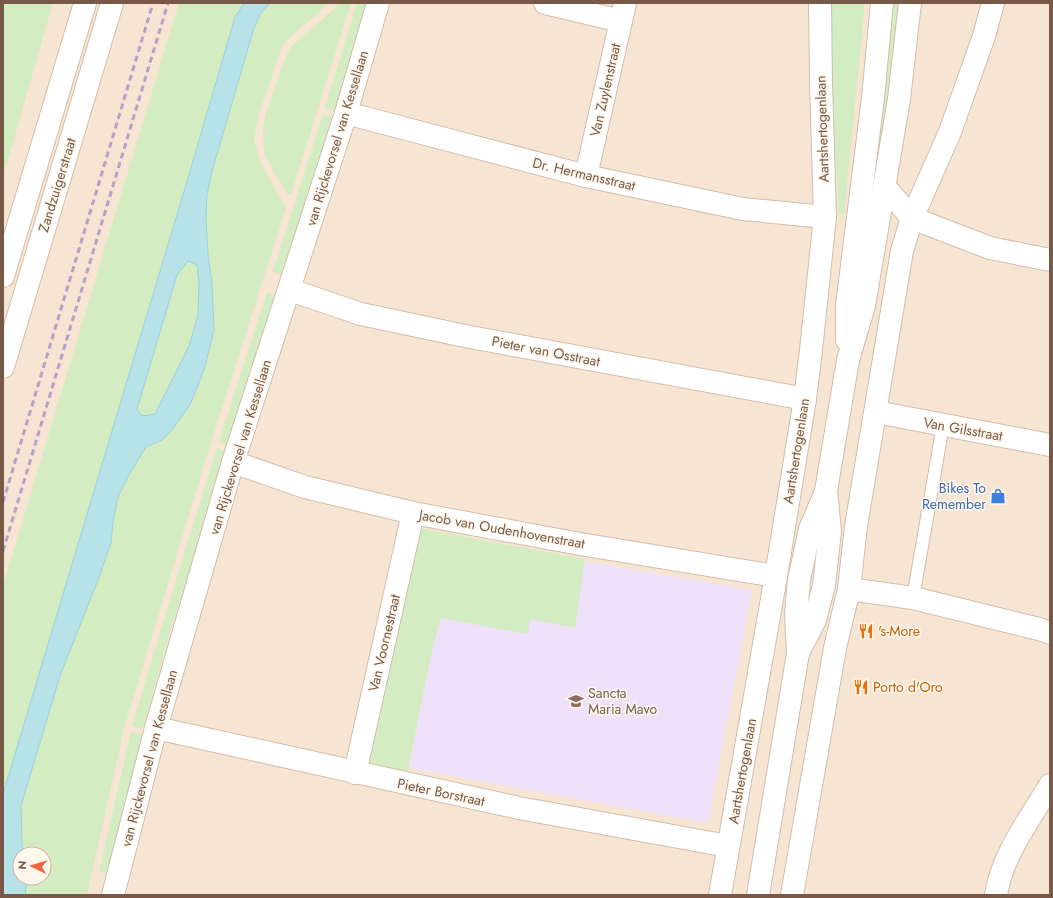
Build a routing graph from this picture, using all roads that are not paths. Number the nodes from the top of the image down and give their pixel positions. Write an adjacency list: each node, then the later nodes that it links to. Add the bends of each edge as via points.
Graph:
1 (85, 3): 16 (street, Zandzuigerstraat)
2 (112, 3): 19 (street, Zandzuigerstraat)
3 (378, 3): 10 (street, van Rijckevorsel van Kessellaan)
4 (545, 3): 9 (street)
5 (820, 3): 13 (street, Aartshertogenlaan)
6 (882, 3): 18 (street, via 847,305)
7 (910, 3): 12 (street, via 900,99)
8 (993, 3): 14 (street, via 950,132)
9 (623, 12): 11 (street, Van Zuylenstraat)
10 (346, 113): 11 (street, Dr. Hermansstraat); 17 (street, van Rijckevorsel van Kessellaan)
11 (586, 176): 13 (street, Dr. Hermansstraat, via 743,209)
12 (884, 186): 14 (street); 18 (street, via 864,306)
13 (825, 217): 20 (street, Aartshertogenlaan)
14 (912, 218): 15 (street, via 990,248); 21 (street, via 902,251)
15 (1044, 259)
16 (3, 276)
17 (290, 290): 20 (street, Pieter van Osstraat, via 361,314 464,336); 24 (street, van Rijckevorsel van Kessellaan)
18 (848, 360): 36 (street, via 826,491 830,531 824,585 815,620 798,653)
19 (3, 367)
20 (805, 399): 26 (street, Aartshertogenlaan)
21 (876, 412): 22 (street, Van Gilsstraat); 27 (street)
22 (943, 425): 23 (street, Van Gilsstraat); 28 (lane)
23 (1043, 444)
24 (233, 462): 25 (street, Jacob van Oudenhovenstraat, via 305,486); 30 (street, van Rijckevorsel van Kessellaan)
25 (413, 513): 26 (street, Jacob van Oudenhovenstraat); 31 (street, Van Voornestraat)
26 (776, 576): 33 (street, Aartshertogenlaan)
27 (848, 589): 28 (street); 37 (street, via 835,648)
28 (913, 598): 29 (street)
29 (1050, 633)
30 (156, 728): 31 (street, Pieter Borstraat); 34 (street, van Rijckevorsel van Kessellaan)
31 (355, 773): 33 (street, Pieter Borstraat, via 519,808)
32 (1050, 785): 38 (street, via 1007,858)
33 (728, 846): 35 (street, Aartshertogenlaan)
34 (113, 895)
35 (720, 895)
36 (758, 895)
37 (792, 895)
38 (996, 895)

